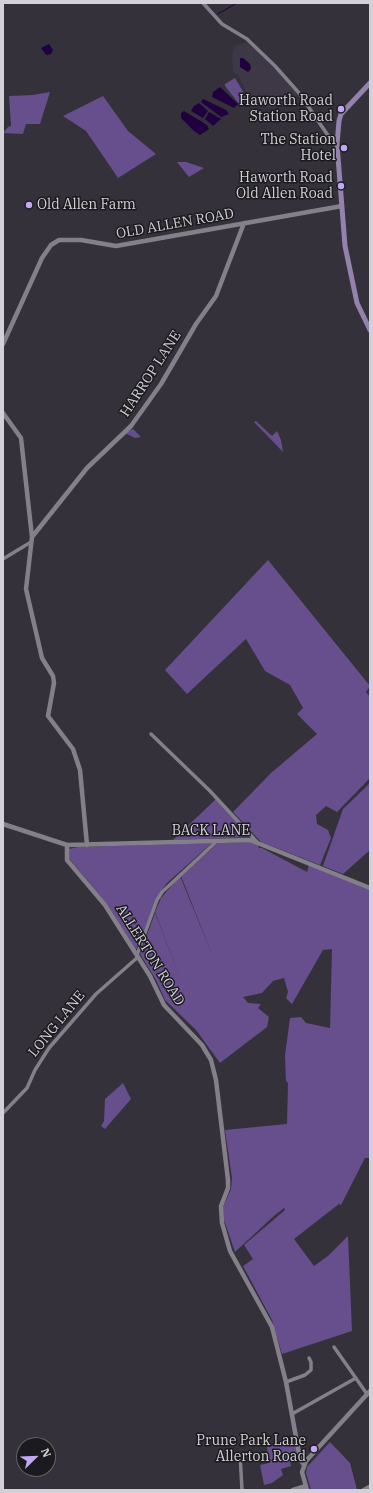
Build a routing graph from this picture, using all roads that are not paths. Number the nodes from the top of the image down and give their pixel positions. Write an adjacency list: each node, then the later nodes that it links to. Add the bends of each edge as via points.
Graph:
1 (203, 3): 3 (street, via 222,24 247,39 275,66)
2 (370, 83): 3 (main road, via 341,114)
3 (337, 144): 4 (main road)
4 (342, 206): 5 (street, OLD ALLEN ROAD); 6 (main road, via 345,246 354,292)
5 (244, 223): 7 (street, OLD ALLEN ROAD, via 116,246 73,239 58,241 51,245 42,258); 9 (street, HARROP LANE, via 216,296 196,324 162,384 131,426 87,468)
6 (370, 330)
7 (3, 344)
8 (3, 413): 9 (street, via 21,438)
9 (32, 539): 10 (street); 16 (street, via 26,589 42,658 53,676 48,716 73,749 80,770)
10 (3, 559)
11 (151, 734): 14 (street)
12 (3, 824): 15 (street, BACK LANE)
13 (218, 841): 14 (street, BACK LANE); 16 (street, BACK LANE); 18 (street, via 162,892)
14 (258, 842): 17 (street, BACK LANE)
15 (67, 845): 16 (street, BACK LANE); 18 (street, ALLERTON ROAD, via 67,860 105,905)
16 (87, 845)
17 (370, 888)
18 (138, 956): 19 (street, LONG LANE, via 96,994 49,1048 27,1088); 23 (street, ALLERTON ROAD, via 164,1005 202,1045 211,1060 216,1080 228,1180 228,1188 221,1206 222,1223 230,1251 272,1327)
19 (3, 1113)
20 (334, 1347): 22 (street)
21 (309, 1358): 23 (street, via 312,1367 308,1373)
22 (356, 1378): 24 (street); 25 (street)
23 (286, 1382): 25 (street, ALLERTON ROAD)
24 (369, 1393): 27 (street)
25 (292, 1414): 27 (street, ALLERTON ROAD, via 300,1459)
26 (240, 1454): 30 (street)
27 (304, 1465): 29 (street, ALLERTON ROAD, via 302,1472)
28 (370, 1486): 32 (street)
29 (307, 1488): 31 (street)
30 (242, 1490)
31 (293, 1490)
32 (363, 1490)

